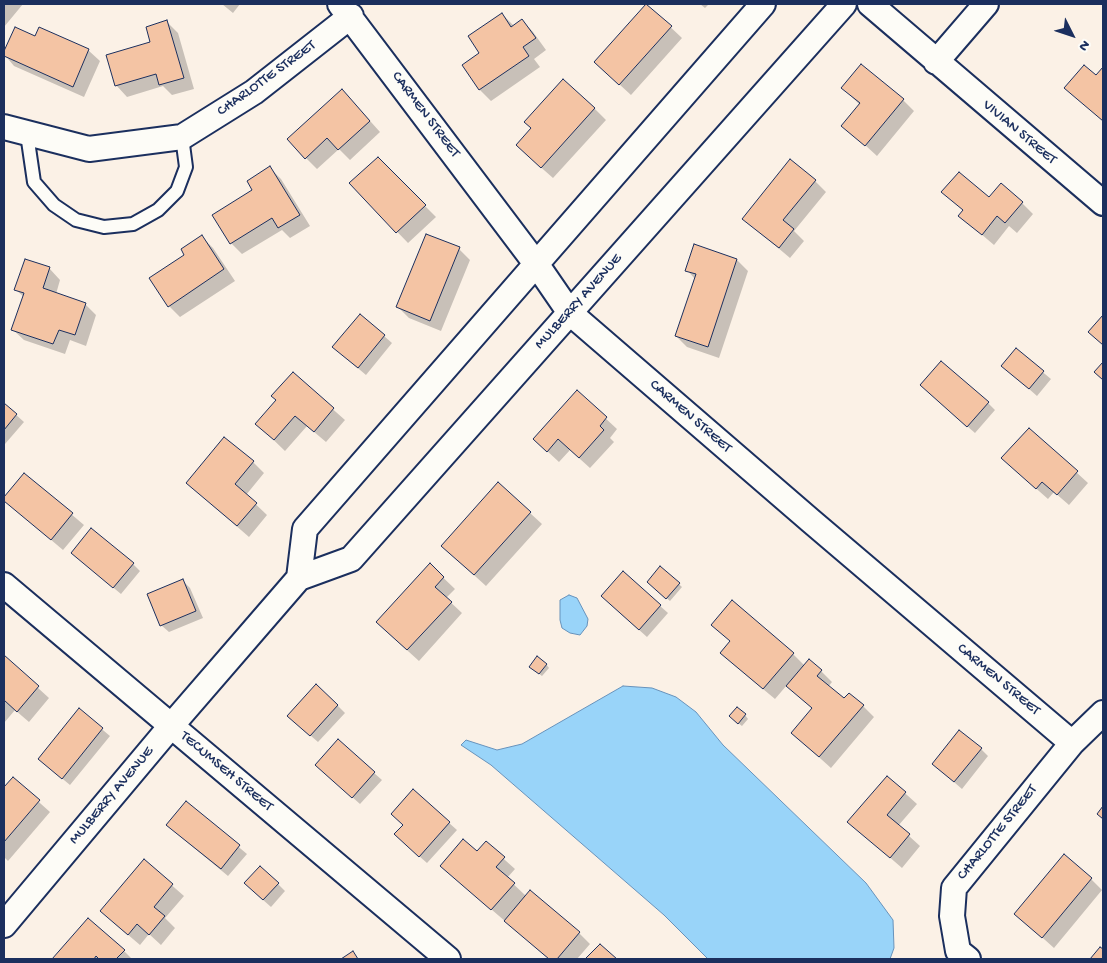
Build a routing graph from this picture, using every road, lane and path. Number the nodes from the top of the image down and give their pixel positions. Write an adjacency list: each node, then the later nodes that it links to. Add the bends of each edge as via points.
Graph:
1 (763, 4): 11 (street)
2 (844, 4): 12 (street, MULBERRY AVENUE)
3 (870, 4): 6 (street)
4 (986, 4): 6 (street)
5 (346, 10): 9 (street, CHARLOTTE STREET, via 254,92); 11 (street, CARMEN STREET)
6 (936, 62): 10 (street, VIVIAN STREET)
7 (4, 127): 8 (street, CHARLOTTE STREET)
8 (26, 134): 9 (street, CHARLOTTE STREET, via 90,149); 9 (lane, via 34,182 54,205 76,220 104,227 133,224 158,210 177,191 186,167)
9 (182, 137)
10 (1103, 203)
11 (537, 265): 12 (street, CARMEN STREET); 13 (street, via 305,529)
12 (570, 313): 13 (street, MULBERRY AVENUE, via 350,559); 17 (street, CARMEN STREET)
13 (299, 578): 16 (street, MULBERRY AVENUE)
14 (4, 585): 16 (street, TECUMSEH STREET)
15 (1103, 713): 17 (street)
16 (171, 726): 18 (street, MULBERRY AVENUE); 19 (street, TECUMSEH STREET)
17 (1072, 743): 20 (street, CHARLOTTE STREET, via 954,888 952,916 958,951)
18 (4, 925)
19 (448, 959)
20 (968, 959)

